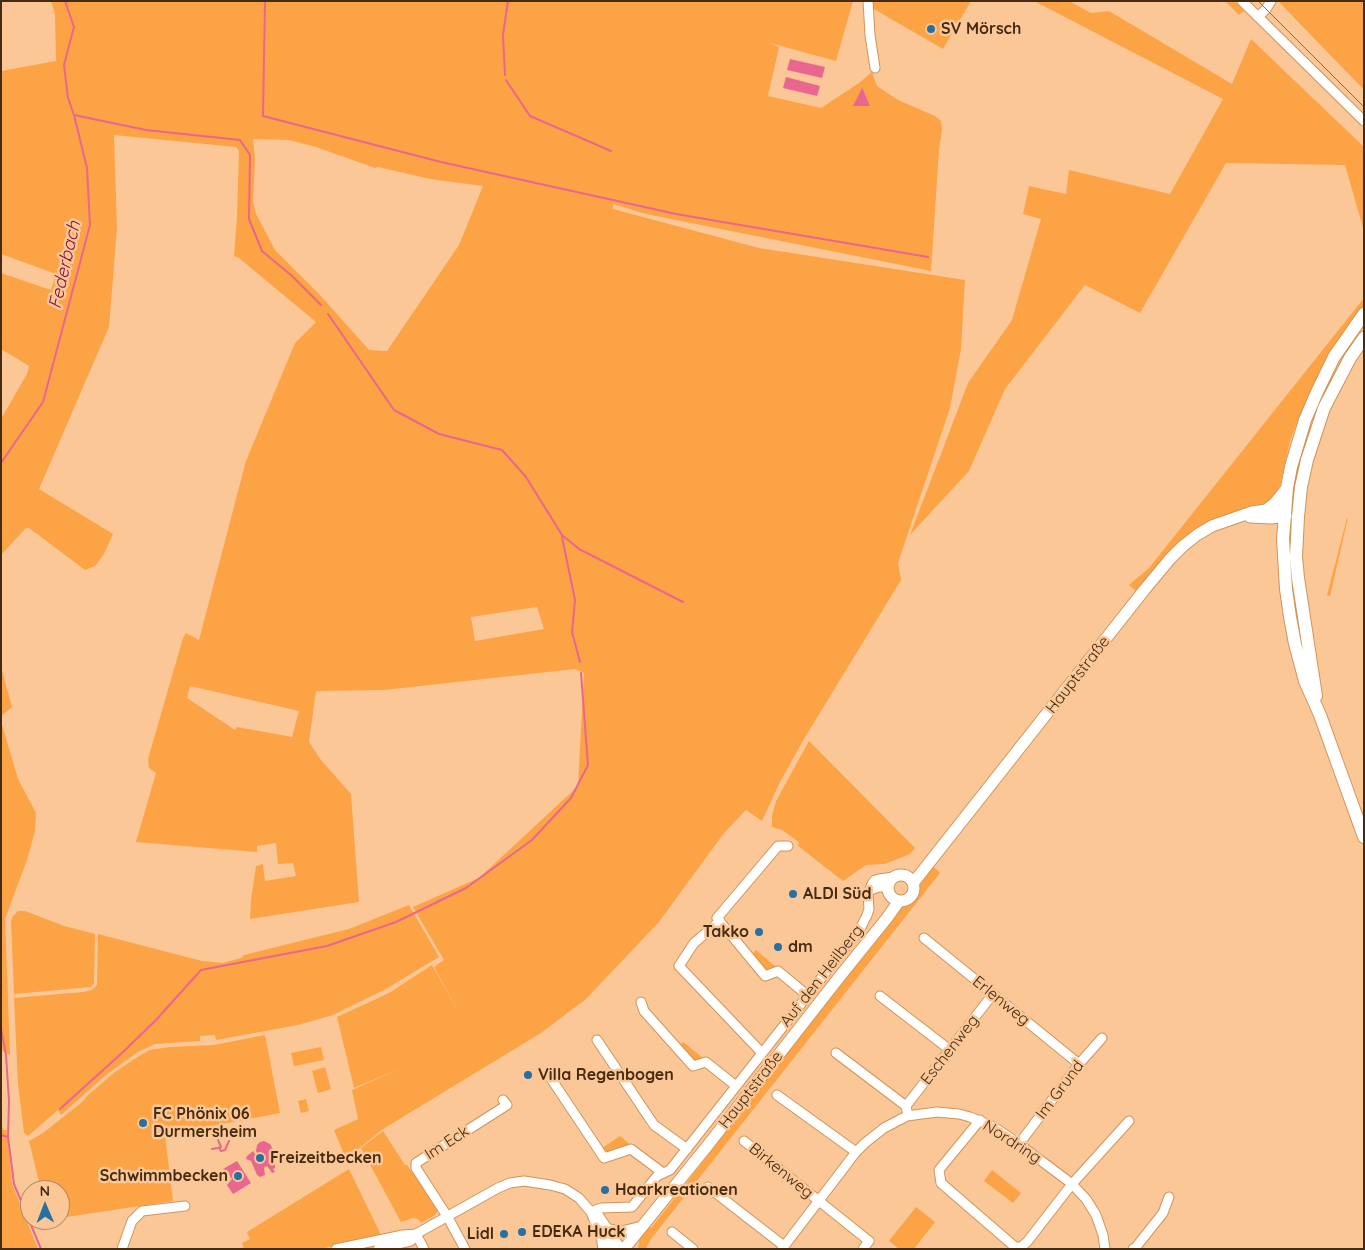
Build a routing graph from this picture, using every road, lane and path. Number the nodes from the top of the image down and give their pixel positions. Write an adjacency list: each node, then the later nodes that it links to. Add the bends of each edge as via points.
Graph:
1 (868, 1): 5 (street)
2 (1242, 1): 4 (street)
3 (1271, 1): 4 (street)
4 (1258, 18): 6 (street)
5 (875, 68)
6 (1364, 121)
7 (1364, 314): 9 (main road, via 1316,392 1298,441)
8 (1364, 338): 12 (main road, via 1350,358 1321,417)
9 (1287, 488): 10 (street); 12 (main road)
10 (1266, 510): 11 (street, Hauptstraße); 12 (street)
11 (1241, 516): 12 (street, Hauptstraße); 15 (street, Hauptstraße, via 1196,535 1170,559 928,866)
12 (1291, 516): 13 (main road, via 1320,715)
13 (1364, 837)
14 (788, 846): 17 (street, via 778,846 717,918)
15 (910, 879): 16 (street, via 901,875); 16 (street, Hauptstraße, via 915,891 908,900)
16 (893, 890): 20 (street, Auf den Heilberg, via 875,880 868,895 865,921); 49 (street, Hauptstraße, via 877,930)
17 (720, 921): 20 (street, via 765,976 778,971); 26 (street, via 694,943 679,966)
18 (924, 938): 19 (street, Erlenweg)
19 (993, 994): 25 (street, Eschenweg); 28 (street, Erlenweg)
20 (807, 995): 26 (street, Auf den Heilberg)
21 (880, 996): 25 (street)
22 (641, 1002): 30 (street, via 644,1011 693,1066 706,1062)
23 (1102, 1038): 28 (street, Im Grund)
24 (597, 1040): 39 (street, via 654,1125)
25 (950, 1050): 33 (street, Eschenweg)
26 (762, 1053): 30 (street, Auf den Heilberg)
27 (836, 1053): 33 (street)
28 (1079, 1064): 38 (street, Im Grund)
29 (550, 1072): 41 (street, via 550,1077 604,1158 631,1149)
30 (736, 1086): 39 (street, Auf den Heilberg)
31 (777, 1095): 40 (street)
32 (503, 1100): 48 (street, Im Eck, via 507,1105 416,1163 416,1168)
33 (906, 1106): 34 (street)
34 (907, 1116): 35 (street, Nordring, via 937,1112); 40 (street, Nordring, via 884,1128)
35 (980, 1120): 38 (street, Nordring); 42 (street, via 939,1170 941,1183 1015,1247 1027,1242)
36 (1129, 1121): 42 (street)
37 (744, 1141): 45 (street, Birkenweg)
38 (1020, 1144): 42 (street, Nordring)
39 (687, 1149): 41 (street, Auf den Heilberg, via 670,1170)
40 (856, 1152): 45 (street, Nordring)
41 (663, 1173): 47 (street, Auf den Heilberg, via 632,1207 601,1208)
42 (1072, 1184): 66 (street, Nordring, via 1099,1221)
43 (708, 1187): 54 (street)
44 (1168, 1196): 67 (street, via 1162,1213)
45 (818, 1202): 54 (street, Nordring); 65 (street, Birkenweg, via 869,1242)
46 (185, 1206): 55 (street, via 142,1212 132,1221)
47 (591, 1212): 48 (street, via 579,1198 565,1189 524,1181 498,1188); 51 (street, via 596,1225)
48 (447, 1216): 52 (street); 59 (street, Im Eck)
49 (639, 1231): 51 (street); 62 (street, Hauptstraße); 63 (street)
50 (672, 1232): 64 (street)
51 (605, 1233): 60 (street); 61 (street); 62 (street)
52 (416, 1234): 53 (street); 57 (street, via 411,1241); 58 (street)
53 (364, 1246): 56 (street)
54 (784, 1247)
55 (122, 1249)
56 (336, 1249)
57 (378, 1249)
58 (424, 1249)
59 (465, 1249)
60 (604, 1249)
61 (611, 1249)
62 (622, 1249)
63 (634, 1249)
64 (692, 1249)
65 (863, 1249)
66 (1105, 1249)
67 (1132, 1249)

